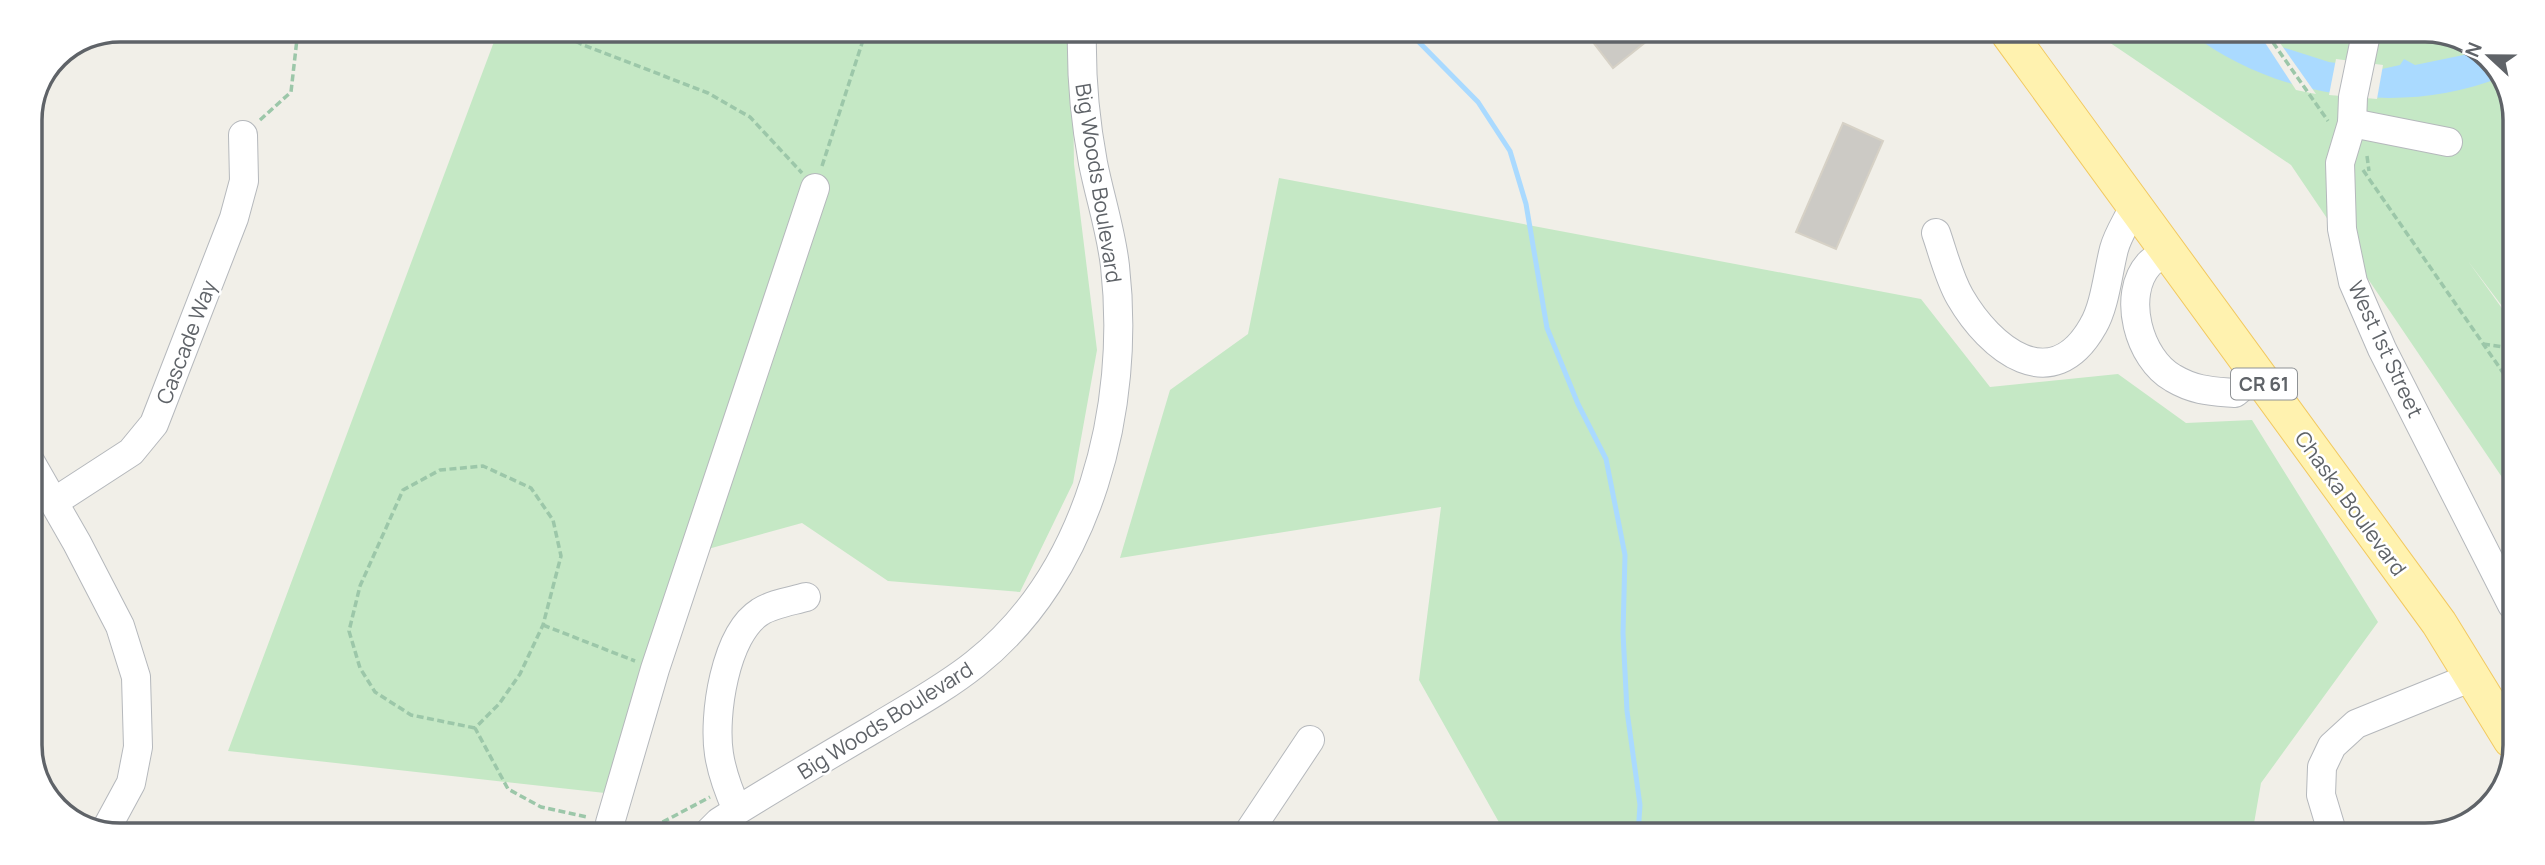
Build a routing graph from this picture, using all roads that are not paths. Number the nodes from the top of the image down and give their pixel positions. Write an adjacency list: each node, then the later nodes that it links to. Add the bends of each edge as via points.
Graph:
1 (1082, 42): 19 (street, Big Woods Boulevard, via 1086,124 1115,267 1116,363 1095,480 1069,546 1033,605 975,665)
2 (2015, 42): 8 (main road, Chaska Boulevard / CR 61)
3 (2363, 47): 4 (street, West 1st Street)
4 (2359, 116): 6 (street); 14 (street, West 1st Street, via 2340,163 2342,229 2353,282 2382,349)
5 (243, 135): 13 (street, Cascade Way, via 244,181 234,218 154,424 131,452)
6 (2448, 142)
7 (815, 188): 21 (street, via 655,669)
8 (2134, 206): 9 (street, via 2115,246 2095,324 2074,352 2059,361 2020,358 1980,328 1959,295); 10 (main road, Chaska Boulevard / CR 61)
9 (1936, 233)
10 (2167, 251): 11 (main road, Chaska Boulevard / CR 61); 11 (street, via 2149,264 2135,299 2135,323 2148,352 2170,377 2198,390 2235,393)
11 (2257, 375): 16 (main road, Chaska Boulevard / CR 61, via 2440,623)
12 (42, 482): 13 (street)
13 (54, 502): 20 (street, via 120,626 136,677 138,747 131,783)
14 (2503, 587)
15 (806, 597): 19 (street, via 760,612 734,645 718,721 724,777)
16 (2472, 677): 17 (main road, Chaska Boulevard / CR 61); 23 (street, via 2356,724 2332,746 2322,767 2320,795)
17 (2503, 727)
18 (1310, 740): 22 (street)
19 (722, 821)
20 (110, 822)
21 (611, 823)
22 (1255, 823)
23 (2329, 823)

